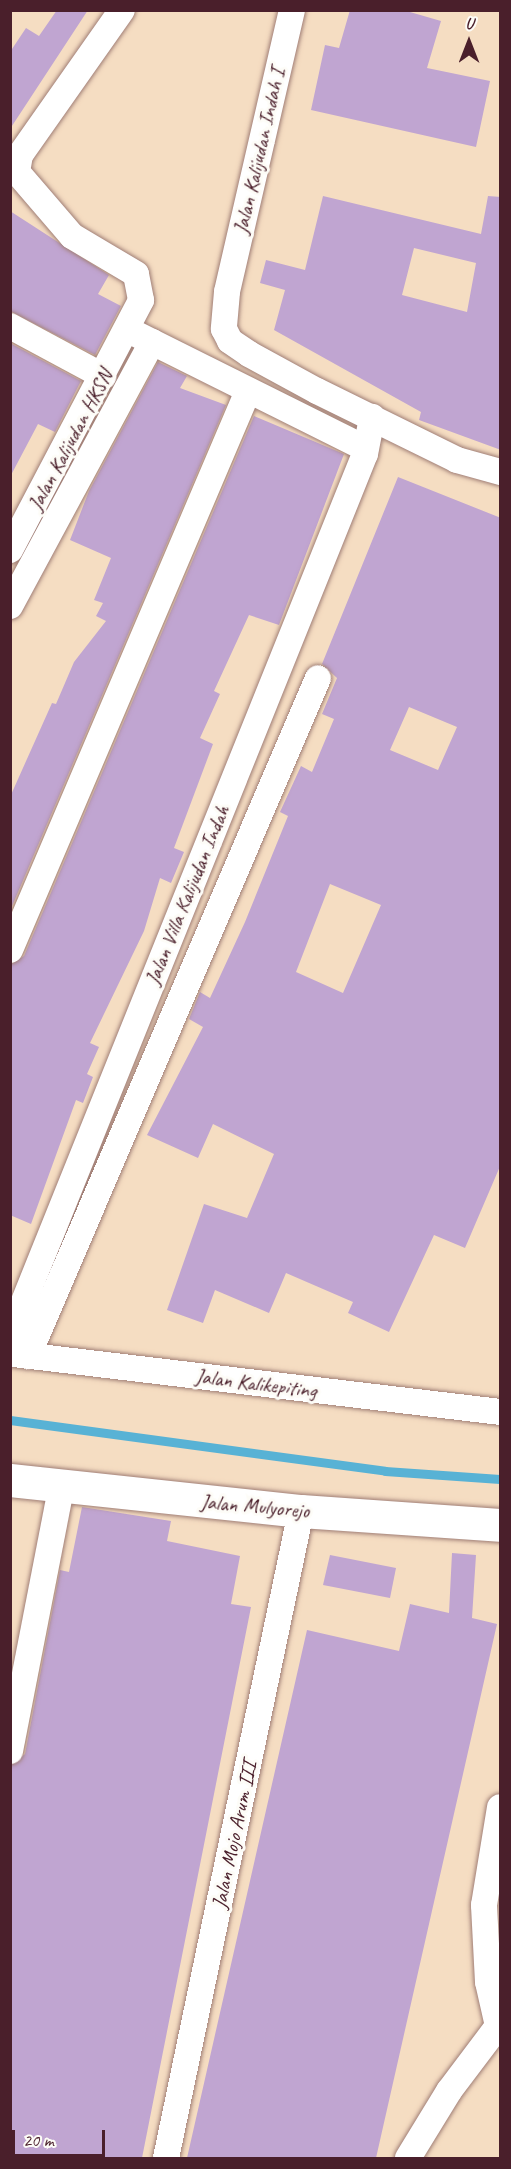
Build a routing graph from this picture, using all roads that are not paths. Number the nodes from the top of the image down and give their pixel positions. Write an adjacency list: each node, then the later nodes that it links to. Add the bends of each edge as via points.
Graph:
1 (122, 10): 4 (street, via 20,155 17,172 72,236 136,274)
2 (292, 10): 7 (street, Jalan Kalijudan Indah I, via 227,292 224,329 230,341)
3 (10, 326): 5 (street)
4 (141, 336): 5 (street, Jalan Kalijudan HKSN); 6 (street); 14 (street)
5 (103, 376): 12 (street, Jalan Kalijudan HKSN)
6 (248, 391): 9 (street); 16 (street)
7 (381, 422): 8 (street, Jalan Kalijudan Indah I); 9 (street, via 381,446)
8 (432, 449): 10 (street); 11 (street)
9 (365, 451): 17 (street, Jalan Villa Kalijudan Indah)
10 (501, 464)
11 (501, 472)
12 (17, 524): 13 (street, Jalan Kalijudan HKSN)
13 (10, 550)
14 (10, 606)
15 (318, 678): 18 (street, Jalan Villa Kalijudan Indah)
16 (10, 950)
17 (10, 1336)
18 (19, 1355): 19 (street, Jalan Kalikepiting)
19 (501, 1412)
20 (10, 1480): 21 (main road, Jalan Mulyorejo)
21 (61, 1488): 22 (main road, Jalan Mulyorejo); 24 (street)
22 (301, 1511): 23 (main road, Jalan Mulyorejo); 27 (street, Jalan Mojo Arum III)
23 (501, 1525)
24 (10, 1751)
25 (501, 1807): 26 (street, via 484,1905 488,1982)
26 (499, 2027): 28 (street, via 449,2091)
27 (166, 2158)
28 (408, 2158)

